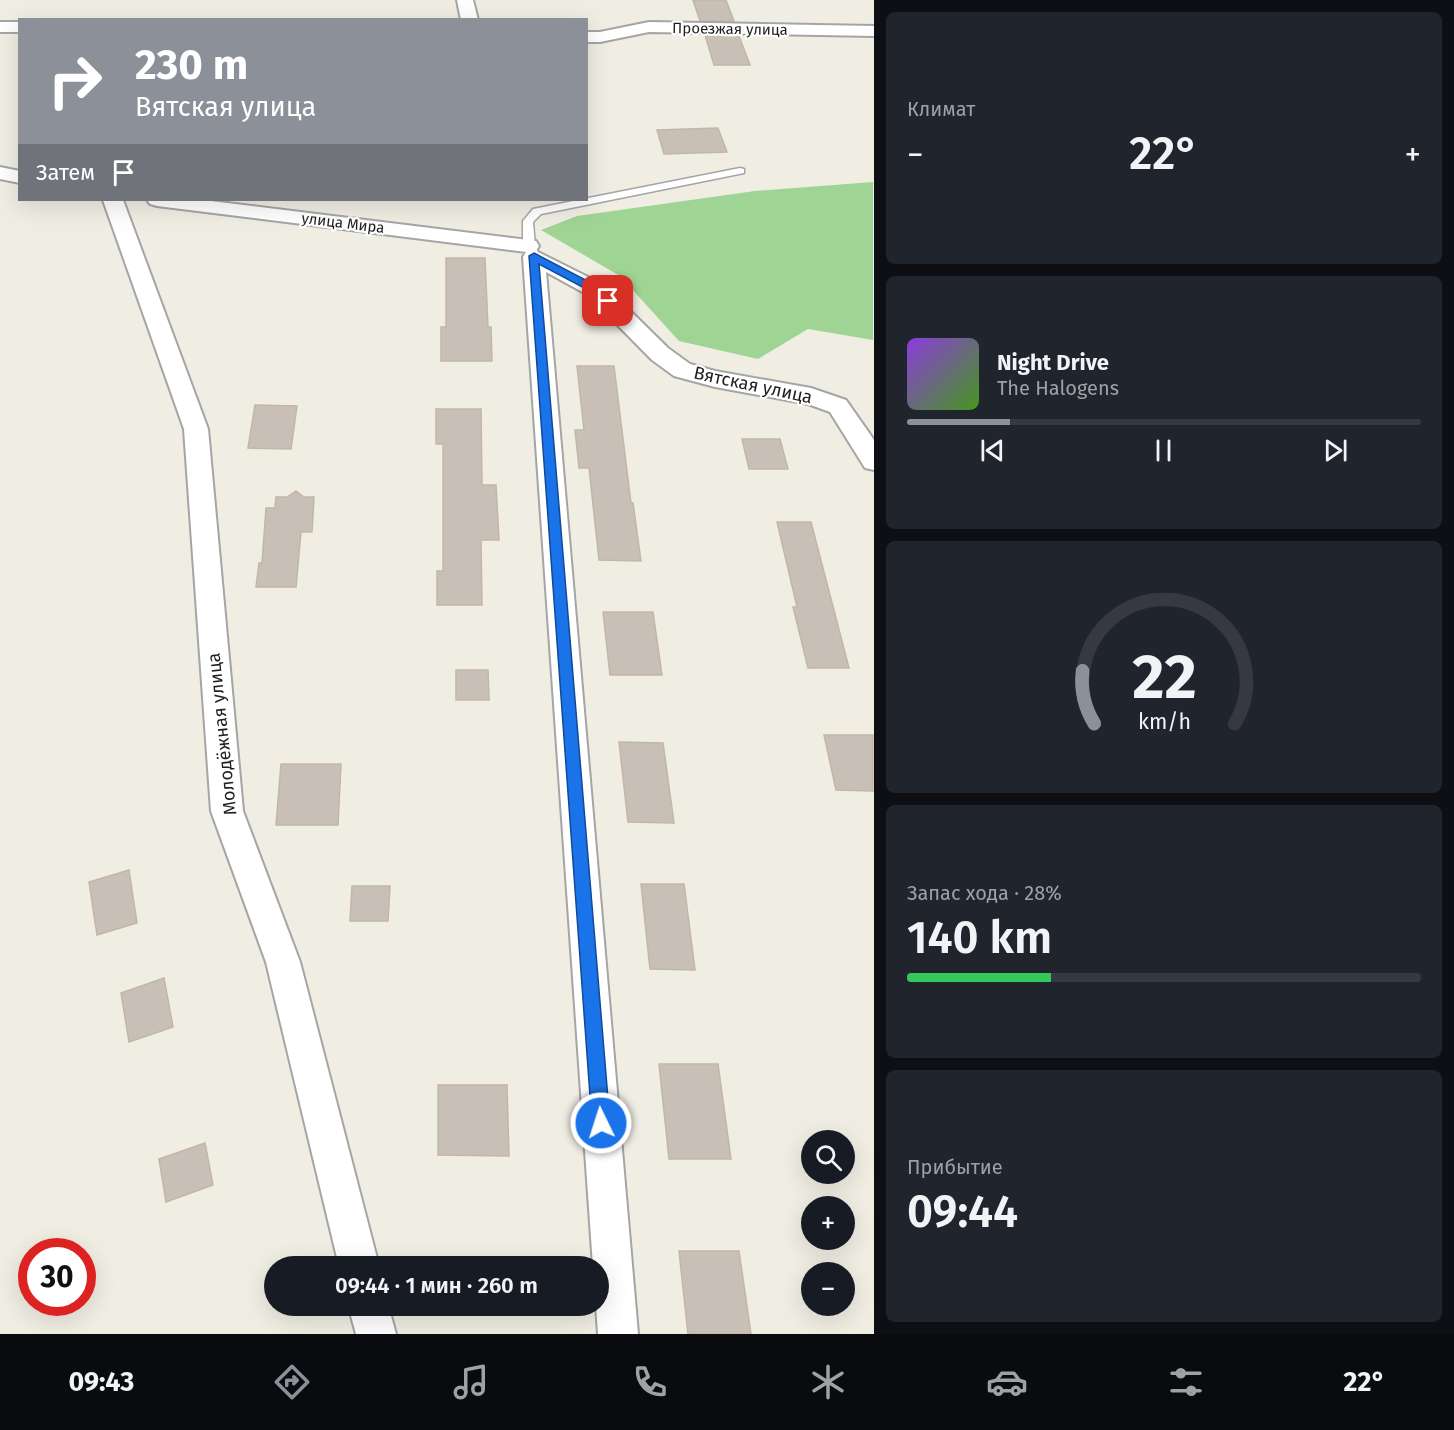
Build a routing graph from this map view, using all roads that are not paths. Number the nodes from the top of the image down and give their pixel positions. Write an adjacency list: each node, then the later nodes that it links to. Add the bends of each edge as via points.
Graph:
1 (465, 0): 2 (street)
2 (470, 18)
3 (0, 27): 4 (street)
4 (18, 27)
5 (873, 31): 6 (street, Проезжая улица, via 648,27)
6 (588, 36)
7 (741, 171): 12 (lane, via 537,211 528,221)
8 (0, 173): 9 (street)
9 (18, 177)
10 (113, 201): 14 (street, Молодёжная улица, via 196,429 227,811 283,962)
11 (164, 201): 12 (street, улица Мира)
12 (531, 251): 13 (street, Вятская улица, via 596,290 660,354 682,370 811,396 838,406); 17 (street)
13 (873, 461)
14 (356, 1256)
15 (371, 1316): 16 (street)
16 (376, 1334)
17 (618, 1334)

